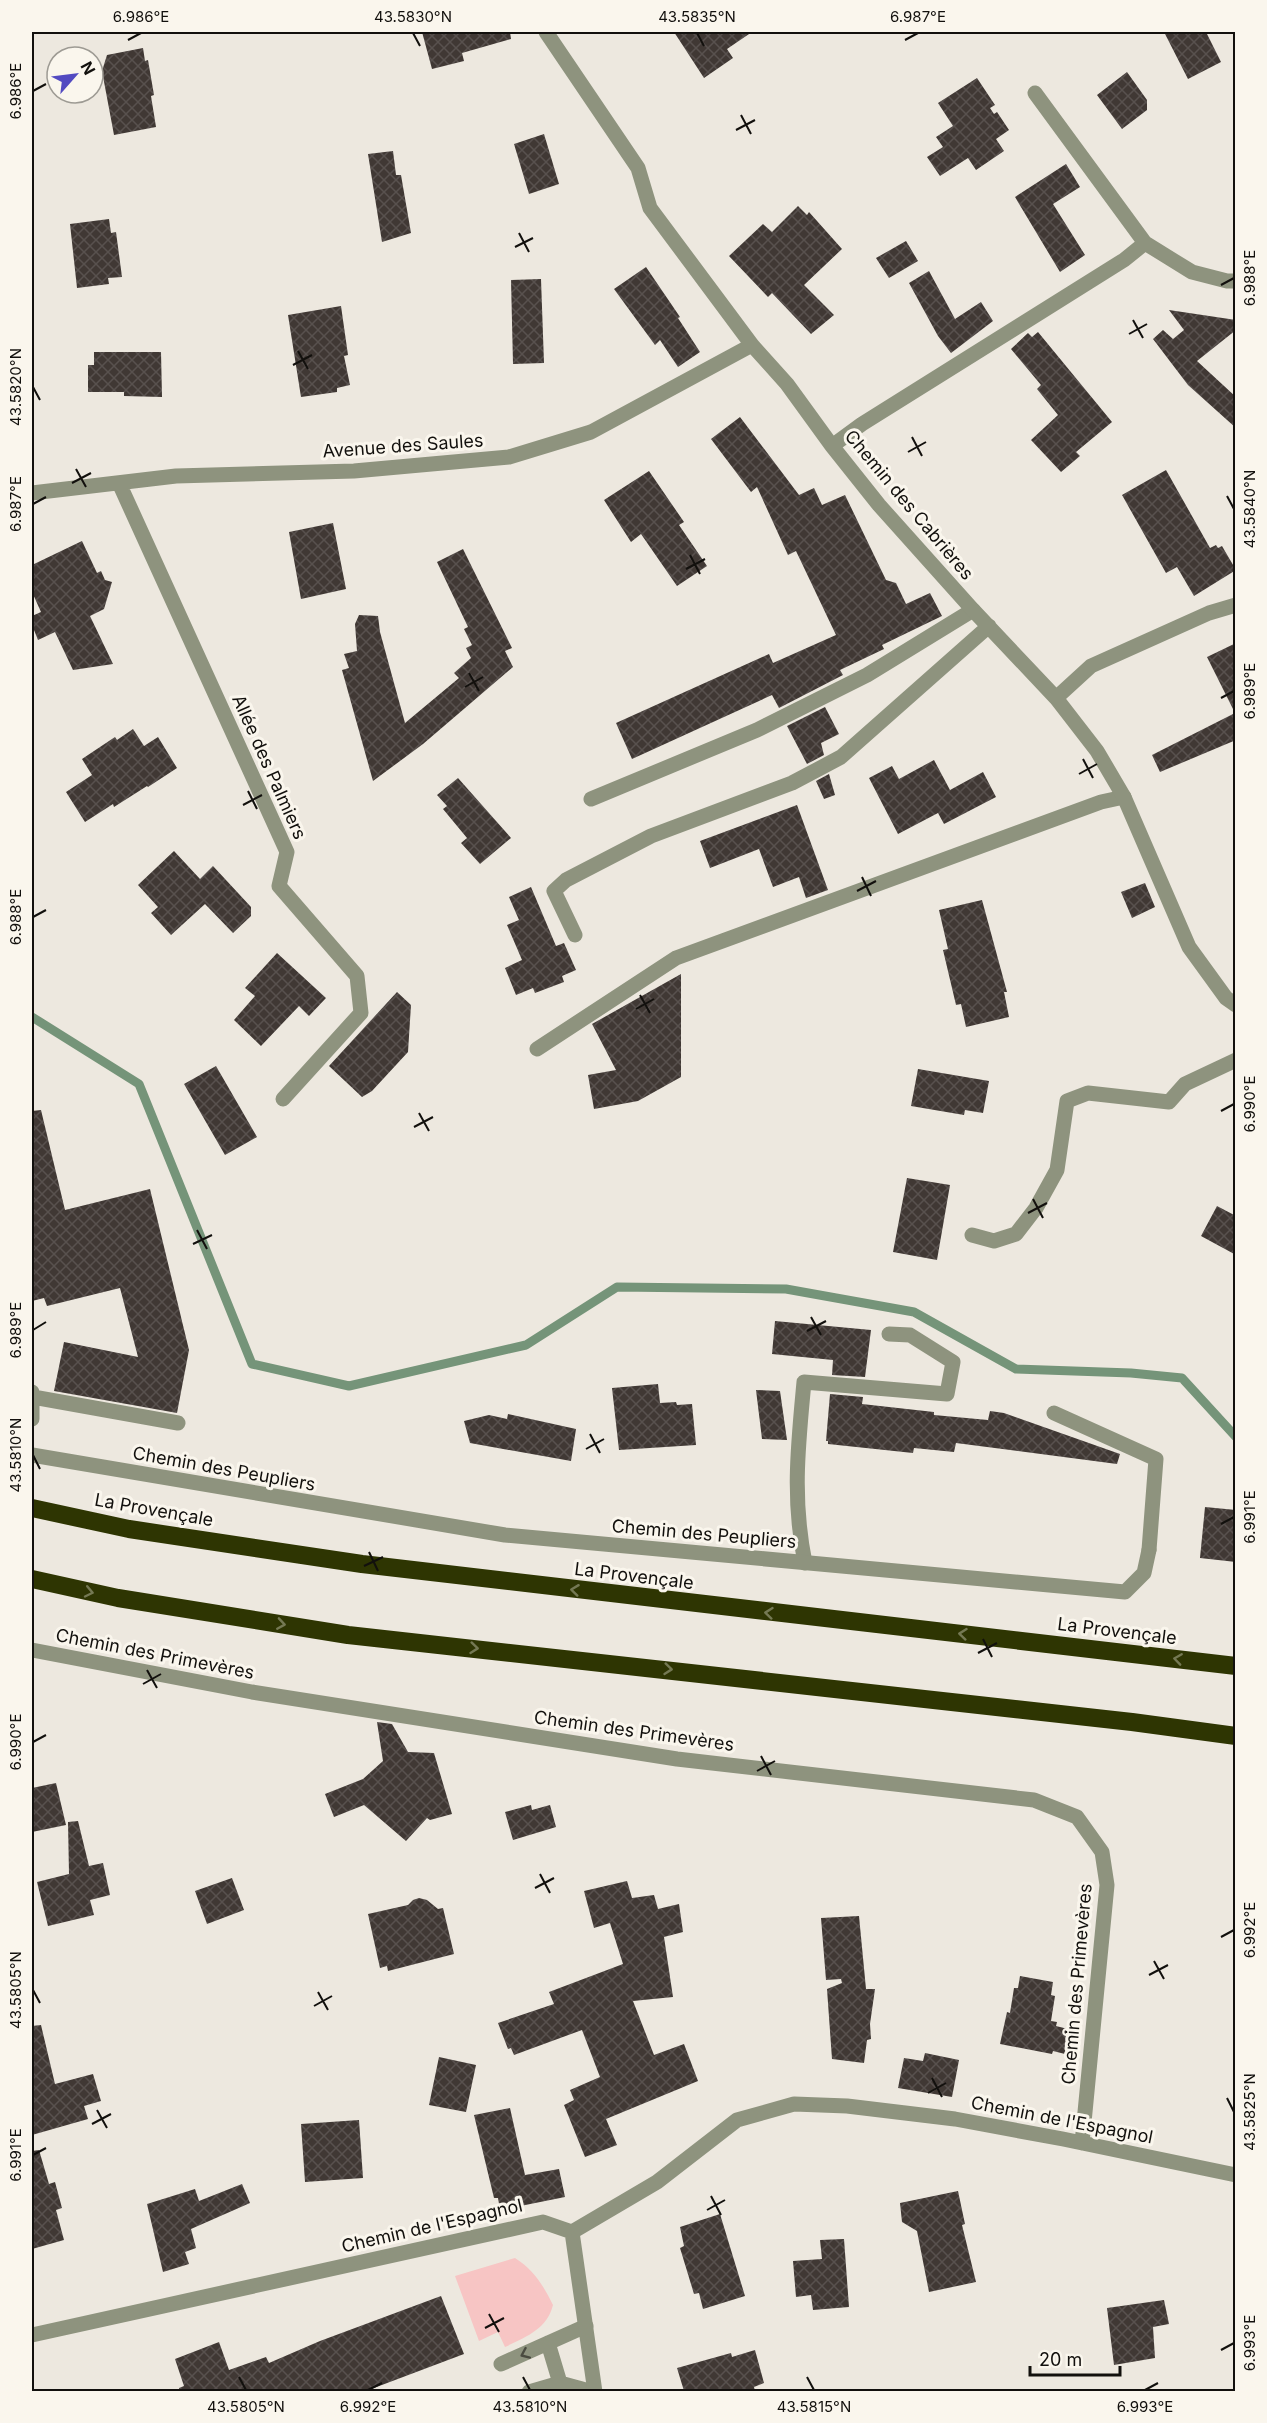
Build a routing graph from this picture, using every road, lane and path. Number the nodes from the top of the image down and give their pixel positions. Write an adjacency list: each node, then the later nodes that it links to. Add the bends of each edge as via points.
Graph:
1 (546, 32): 5 (street, Chemin des Cabrières, via 638,168 650,208)
2 (1035, 93): 3 (street)
3 (1145, 243): 4 (street, via 1192,272); 6 (street)
4 (1236, 281)
5 (752, 345): 6 (street, Chemin des Cabrières, via 787,384); 7 (street, Avenue des Saules, via 591,432 509,457 354,471 176,476)
6 (832, 446): 10 (street, Chemin des Cabrières)
7 (119, 483): 8 (street, Avenue des Saules); 19 (street, Allée des Palmiers, via 287,852 279,886 357,976 361,1013)
8 (32, 493)
9 (1236, 605): 12 (street, via 1209,613 1091,666)
10 (973, 610): 11 (street, Chemin des Cabrières); 14 (street, via 867,675 757,730)
11 (989, 626): 12 (street, Chemin des Cabrières); 15 (street, via 841,757 792,783 651,836 566,880 554,891)
12 (1056, 698): 13 (street, Chemin des Cabrières, via 1097,751)
13 (1124, 797): 16 (street, Chemin des Cabrières, via 1190,947 1226,998); 17 (street, via 1101,802 676,958)
14 (591, 799)
15 (575, 934)
16 (1236, 1005)
17 (537, 1049)
18 (1236, 1060): 20 (street, via 1185,1084 1169,1102 1088,1093 1067,1101 1057,1170 1036,1208 1016,1234 994,1241)
19 (283, 1099)
20 (972, 1235)
21 (889, 1334): 28 (street, via 910,1335 952,1362 947,1394 804,1382 796,1463 799,1533)
22 (32, 1395): 24 (street); 25 (street)
23 (1054, 1413): 28 (street, Chemin des Peupliers, via 1156,1459 1144,1573 1125,1592)
24 (32, 1419)
25 (178, 1423)
26 (32, 1455): 28 (street, Chemin des Peupliers, via 505,1535)
27 (32, 1508): 31 (highway, La Provençale, one-way to 27, via 363,1564 129,1529)
28 (805, 1563)
29 (32, 1579): 32 (highway, one-way to 32, via 118,1598 348,1635)
30 (32, 1650): 33 (street, Chemin des Primevères, via 252,1692 677,1759 1034,1800 1077,1817 1102,1852 1107,1885)
31 (1236, 1666)
32 (1236, 1736)
33 (1082, 2143): 34 (street, Chemin de l'Espagnol); 35 (street, Chemin de l'Espagnol, via 955,2119 794,2104 737,2120 657,2182)
34 (1236, 2175)
35 (572, 2232): 36 (street); 37 (street, Chemin de l'Espagnol, via 543,2222)
36 (586, 2326): 38 (street); 42 (street)
37 (32, 2335)
38 (548, 2343): 39 (street, one-way to 39); 40 (street)
39 (501, 2364)
40 (560, 2387): 41 (street); 42 (street)
41 (529, 2391)
42 (594, 2391)

